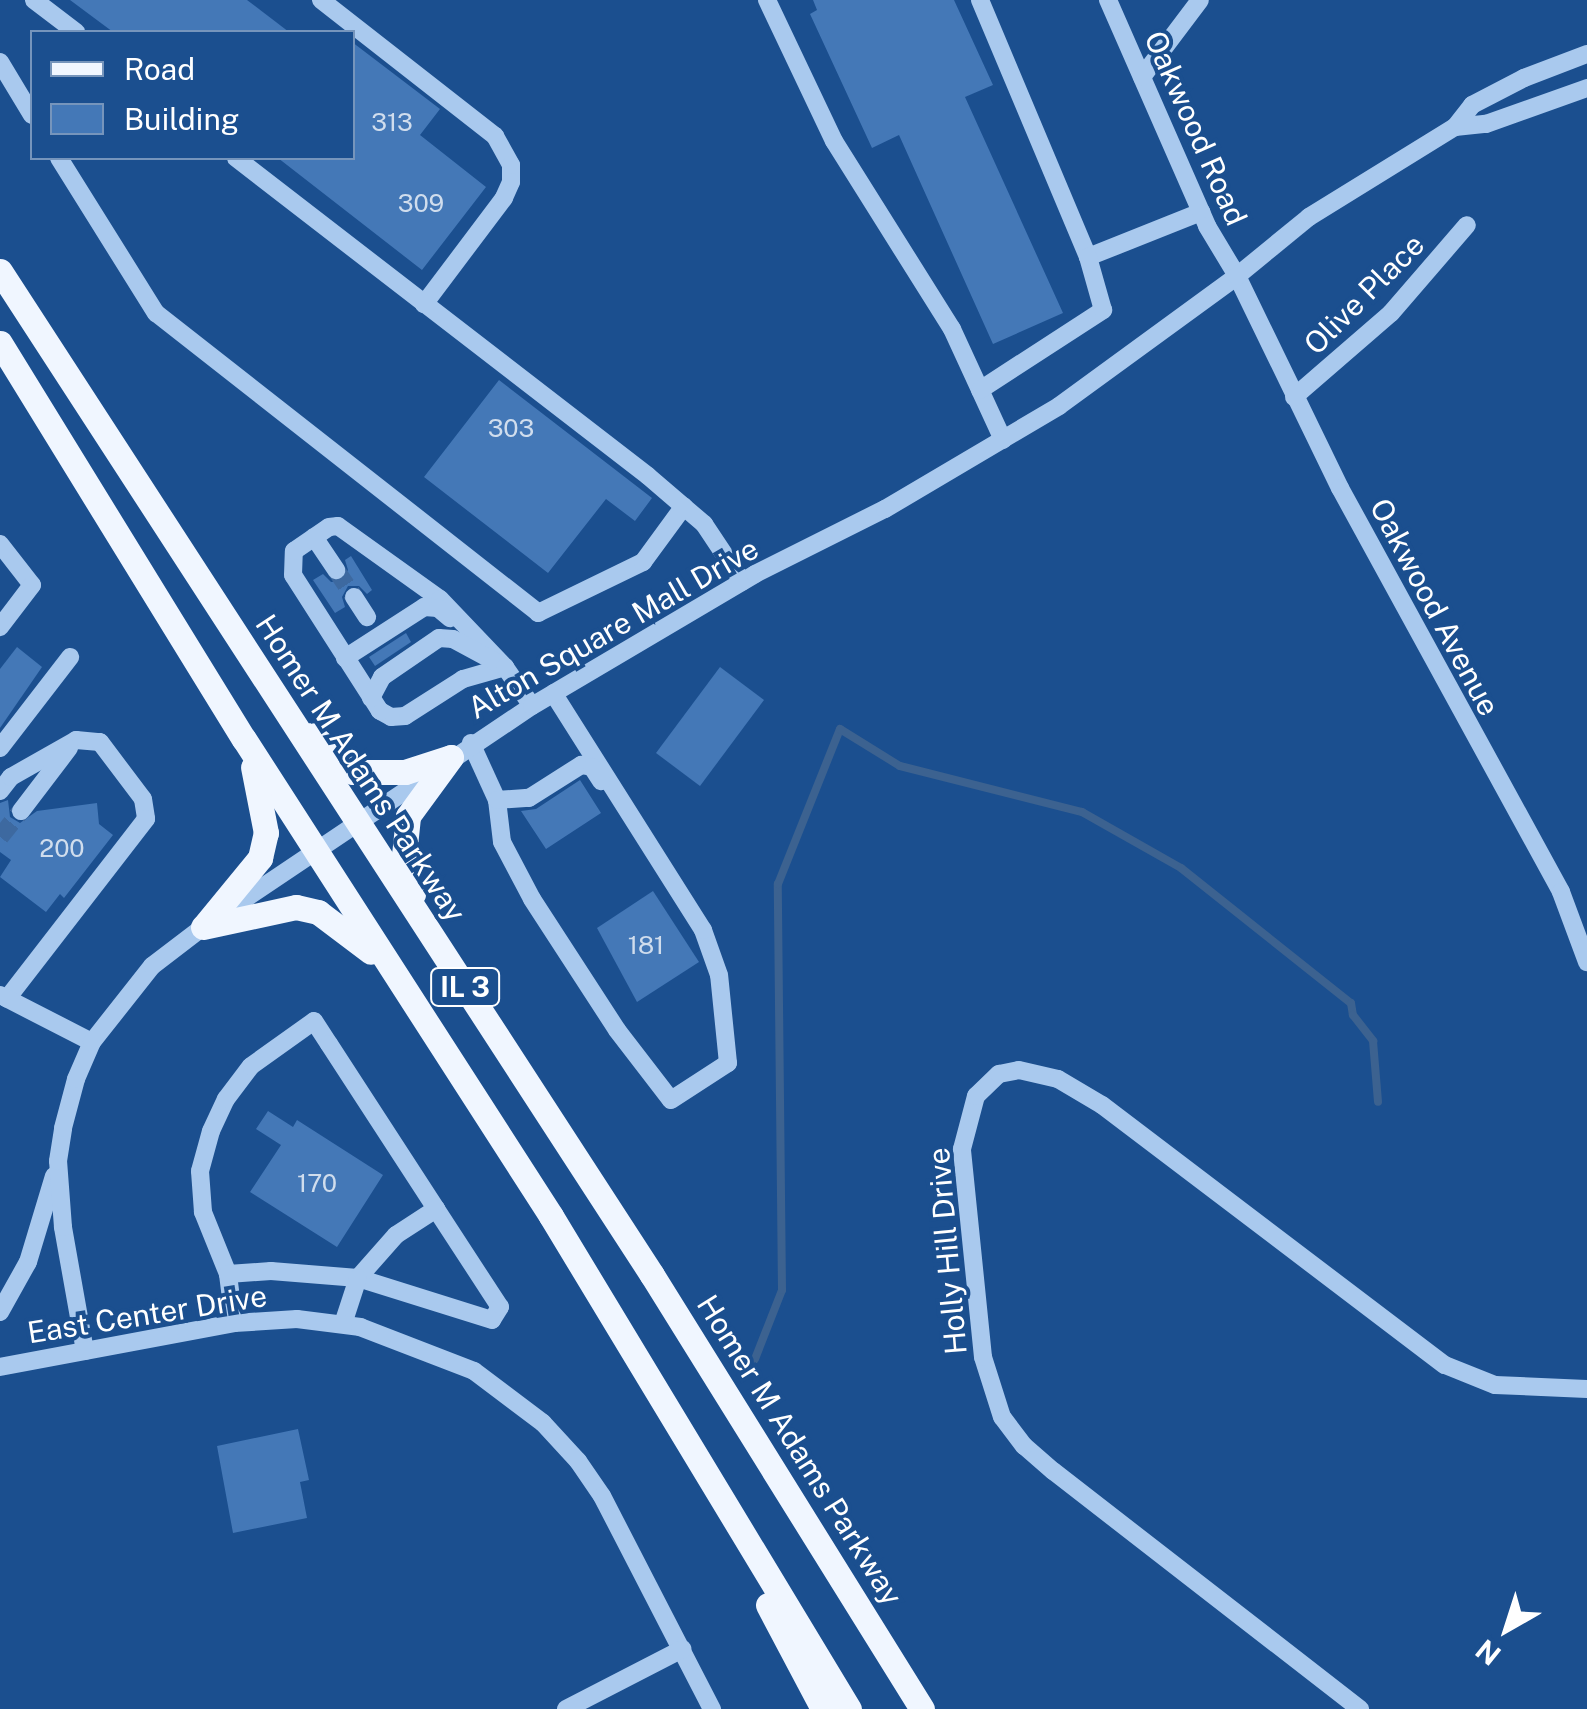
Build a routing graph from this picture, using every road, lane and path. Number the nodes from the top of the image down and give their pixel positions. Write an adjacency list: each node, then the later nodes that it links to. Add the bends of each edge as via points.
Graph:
1 (34, 0): 7 (street)
2 (320, 0): 21 (street, via 495,136 512,165 504,198)
3 (768, 0): 23 (street, via 834,141 952,329)
4 (980, 0): 18 (street)
5 (1108, 0): 10 (street, Oakwood Road)
6 (1200, 0): 10 (street)
7 (73, 30)
8 (1587, 54): 13 (street, Alton Square Mall Drive, via 1472,105)
9 (0, 62): 12 (street)
10 (1142, 77): 16 (street, Oakwood Road)
11 (1587, 88): 13 (street, Alton Square Mall Drive, via 1486,124)
12 (30, 112)
13 (1455, 127): 20 (street, Alton Square Mall Drive, via 1309,217)
14 (60, 160): 26 (street, via 156,313 538,613 643,562)
15 (239, 160): 21 (street)
16 (1201, 212): 18 (street); 20 (street, Oakwood Road)
17 (1468, 225): 24 (street, Olive Place, via 1391,313)
18 (1088, 257): 23 (street, via 1102,310)
19 (0, 270): 40 (main road, Homer M Adams Parkway / IL 3)
20 (1237, 276): 24 (street, Oakwood Avenue); 25 (street, Alton Square Mall Drive)
21 (424, 304): 26 (street)
22 (0, 342): 42 (main road, IL 3)
23 (980, 390): 25 (street)
24 (1294, 397): 54 (street, Oakwood Avenue, via 1561,892)
25 (1003, 440): 30 (street, Alton Square Mall Drive)
26 (684, 506): 30 (street, via 724,550)
27 (314, 537): 29 (street); 34 (street, via 329,527 349,532 440,599); 36 (street, via 294,551 294,575)
28 (0, 544): 33 (street, via 32,586)
29 (336, 570)
30 (742, 582): 38 (street, Alton Square Mall Drive)
31 (354, 597): 32 (street)
32 (367, 617)
33 (0, 627)
34 (486, 647): 36 (street, via 438,608 424,607); 37 (street)
35 (70, 657): 44 (street)
36 (346, 658): 39 (street)
37 (505, 667): 39 (street, via 463,679 405,716 380,711); 39 (street, via 440,638 382,676); 41 (street)
38 (552, 693): 41 (street, Alton Square Mall Drive); 49 (street)
39 (371, 698)
40 (280, 704): 45 (main road, via 353,772 404,772); 50 (main road, Homer M Adams Parkway / IL 3)
41 (532, 706): 45 (street, Alton Square Mall Drive)
42 (244, 739): 51 (main road, IL 3); 52 (main road, via 262,792 266,832 260,858)
43 (76, 740): 46 (street, via 11,777); 48 (street); 56 (street, via 100,742 143,799 146,818)
44 (0, 748)
45 (461, 750): 47 (street); 50 (street, Alton Square Mall Drive); 53 (main road, via 408,816 408,881)
46 (0, 791)
47 (497, 800): 49 (street, via 528,798 581,764); 49 (street, via 502,842 532,899 671,1100 728,1062 719,974 704,930)
48 (21, 810)
49 (628, 811)
50 (357, 822): 51 (street, Alton Square Mall Drive); 53 (main road, Homer M Adams Parkway / IL 3)
51 (315, 850): 52 (street, Alton Square Mall Drive); 55 (main road, IL 3)
52 (203, 926): 55 (main road, via 268,910 307,909 350,932); 57 (street, Alton Square Mall Drive, via 152,966)
53 (436, 944): 74 (main road, Homer M Adams Parkway / IL 3)
54 (1587, 962)
55 (396, 975): 60 (main road, IL 3)
56 (4, 996): 57 (street)
57 (92, 1042): 58 (street, Alton Square Mall Drive, via 76,1079)
58 (58, 1161): 63 (street, via 28,1262); 66 (street, Alton Square Mall Drive)
59 (436, 1208): 61 (street, via 314,1021 251,1066 211,1131 200,1170 203,1212); 62 (street, via 396,1235); 62 (street, via 500,1306 492,1320)
60 (551, 1216): 72 (main road); 73 (main road, IL 3)
61 (228, 1274): 62 (street); 64 (street)
62 (358, 1278): 65 (street)
63 (0, 1312)
64 (234, 1323): 65 (street, East Center Drive); 66 (street, East Center Drive)
65 (343, 1324): 69 (street, East Center Drive, via 474,1371 543,1423 602,1496)
66 (85, 1350): 67 (street, East Center Drive)
67 (0, 1368)
68 (1587, 1389): 75 (street, Holly Hill Drive, via 1496,1385 1445,1365 1058,1078 1018,1070 999,1074 976,1096 962,1149 984,1356 1002,1417 1052,1472)
69 (682, 1649): 70 (street); 71 (street, East Center Drive)
70 (566, 1709)
71 (712, 1709)
72 (823, 1709)
73 (849, 1709)
74 (922, 1709)
75 (1360, 1709)

